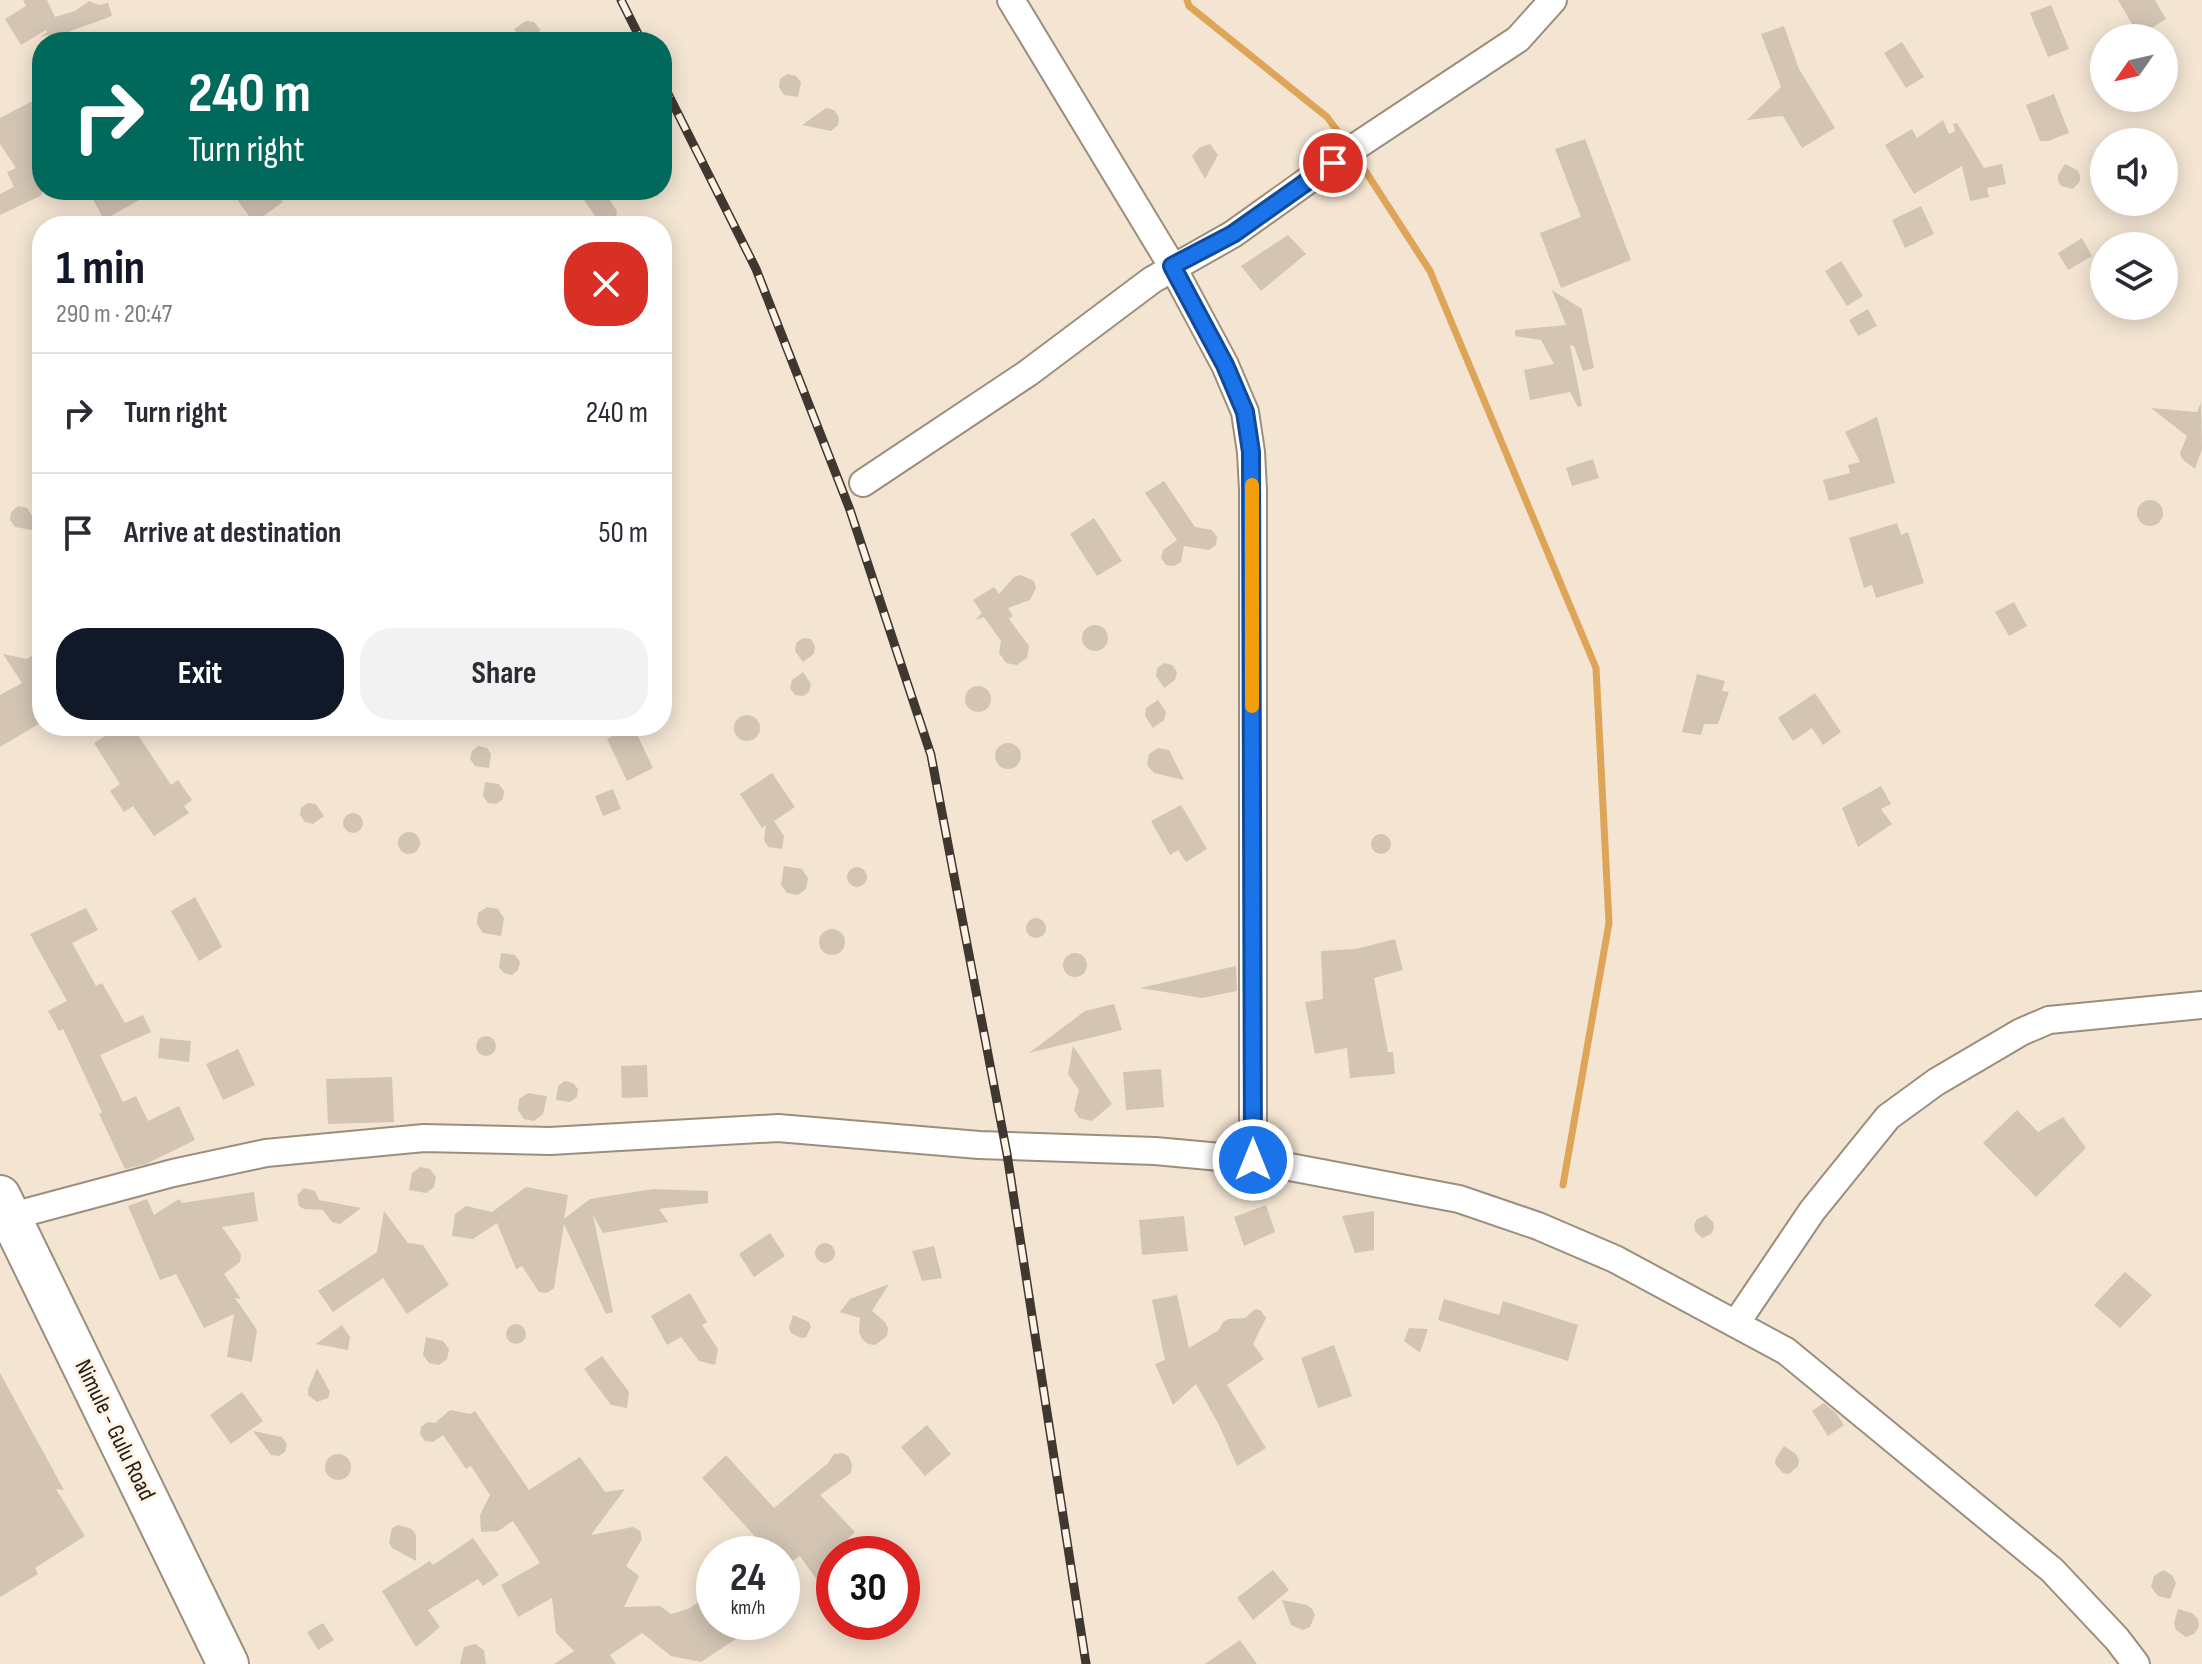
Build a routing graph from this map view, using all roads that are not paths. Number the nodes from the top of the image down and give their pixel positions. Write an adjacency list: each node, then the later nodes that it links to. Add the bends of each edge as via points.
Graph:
1 (1011, 0): 3 (street)
2 (1553, 0): 3 (street, via 1518,39 1233,234)
3 (1172, 266): 4 (street, via 1028,373); 6 (street, via 1245,412 1251,452)
4 (863, 483)
5 (2202, 1005): 8 (street, via 2049,1020 1936,1082 1888,1117 1812,1211)
6 (1253, 1160): 7 (street, via 778,1128 550,1141 424,1138 266,1153); 8 (street, via 1459,1199 1615,1259)
7 (6, 1206): 9 (main road, Nimule - Gulu Road)
8 (1737, 1322): 10 (street, via 1807,1367 2052,1570)
9 (228, 1664)
10 (2136, 1664)

